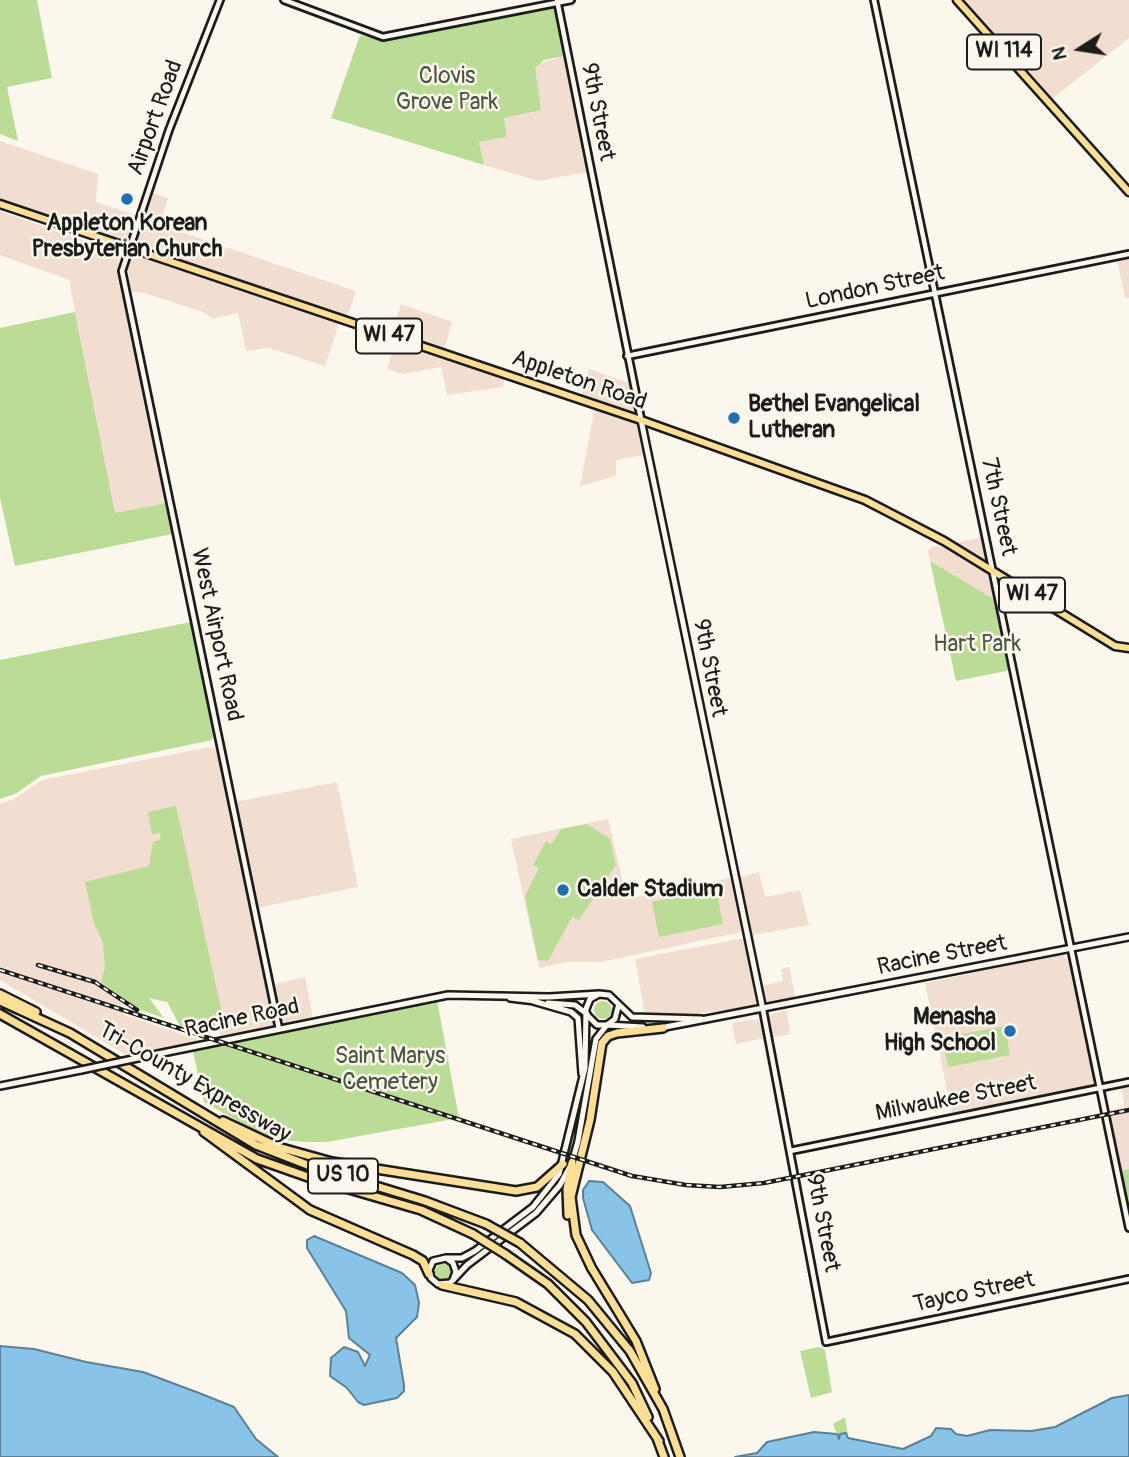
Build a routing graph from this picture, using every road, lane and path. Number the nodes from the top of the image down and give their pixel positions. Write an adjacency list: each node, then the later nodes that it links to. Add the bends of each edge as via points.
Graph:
1 (220, 0): 9 (street, Airport Road)
2 (284, 0): 6 (street, via 380,37)
3 (571, 0): 6 (street)
4 (874, 0): 11 (street, 7th Street)
5 (957, 0): 7 (main road, WI 114)
6 (557, 1): 12 (street, 9th Street)
7 (1129, 192)
8 (0, 204): 9 (main road, Appleton Road / WI 47)
9 (128, 249): 13 (main road, Appleton Road / WI 47); 31 (street, West Airport Road, via 122,271)
10 (1129, 254): 11 (street, London Street)
11 (936, 293): 12 (street, London Street); 14 (street, 7th Street)
12 (627, 356): 13 (street, 9th Street)
13 (641, 420): 14 (main road, Appleton Road / WI 47, via 881,506); 24 (main road, 9th Street)
14 (994, 572): 15 (main road, Appleton Road / WI 47); 17 (street, 7th Street)
15 (1125, 648)
16 (1129, 937): 17 (main road, Racine Street)
17 (1072, 948): 24 (main road, Racine Street); 35 (street, 7th Street)
18 (0, 994): 28 (highway)
19 (599, 994): 20 (main road, Racine Road); 23 (main road, via 609,995); 25 (main road, via 587,1004)
20 (516, 997): 22 (main road, Racine Road); 31 (main road, Racine Road, via 436,997)
21 (0, 1001): 28 (highway, Tri-County Expressway / US 10)
22 (533, 1001): 25 (main road, Racine Road, via 575,1005); 32 (main road, via 578,1018)
23 (618, 1007): 27 (main road, via 635,1017); 29 (main road, via 615,1019)
24 (763, 1010): 27 (main road); 38 (street, 9th Street)
25 (587, 1015): 29 (main road, via 597,1025); 32 (main road)
26 (0, 1016): 37 (highway, Tri-County Expressway / US 10)
27 (705, 1020): 30 (main road)
28 (48, 1022): 36 (highway, Tri-County Expressway / US 10)
29 (607, 1025): 30 (main road); 39 (main road, via 595,1042 589,1095)
30 (663, 1028): 43 (highway, via 613,1034 602,1043 572,1197 574,1228)
31 (279, 1029): 34 (main road, Racine Road, bridge)
32 (583, 1077): 40 (main road)
33 (1129, 1082): 35 (street, Milwaukee Street)
34 (0, 1086)
35 (1100, 1088): 38 (street, Milwaukee Street); 41 (street, 7th Street)
36 (206, 1114): 40 (highway, via 309,1157 505,1189 537,1187); 49 (highway, Tri-County Expressway / US 10, bridge, via 275,1154 425,1201 486,1224 520,1243 589,1300)
37 (202, 1129): 44 (highway, via 205,1136 297,1202 413,1255 424,1261); 50 (highway, Tri-County Expressway / US 10, bridge, via 282,1169 421,1210 473,1234 564,1299 623,1370)
38 (790, 1151): 48 (street, 9th Street)
39 (572, 1163): 43 (highway, via 566,1196 569,1221); 46 (main road, via 542,1206)
40 (563, 1164): 42 (main road, via 533,1207 464,1257)
41 (1129, 1228)
42 (446, 1258): 44 (main road, via 433,1261); 46 (main road, via 456,1267)
43 (592, 1269): 49 (highway)
44 (429, 1274): 47 (main road)
45 (1129, 1279): 48 (street, Tayco Street)
46 (453, 1280): 47 (main road)
47 (442, 1285): 50 (highway, via 499,1296 542,1314 575,1334)
48 (826, 1342)
49 (643, 1364): 52 (highway, Tri-County Expressway / US 10)
50 (636, 1397): 51 (highway, Tri-County Expressway)
51 (663, 1455)
52 (680, 1457)

